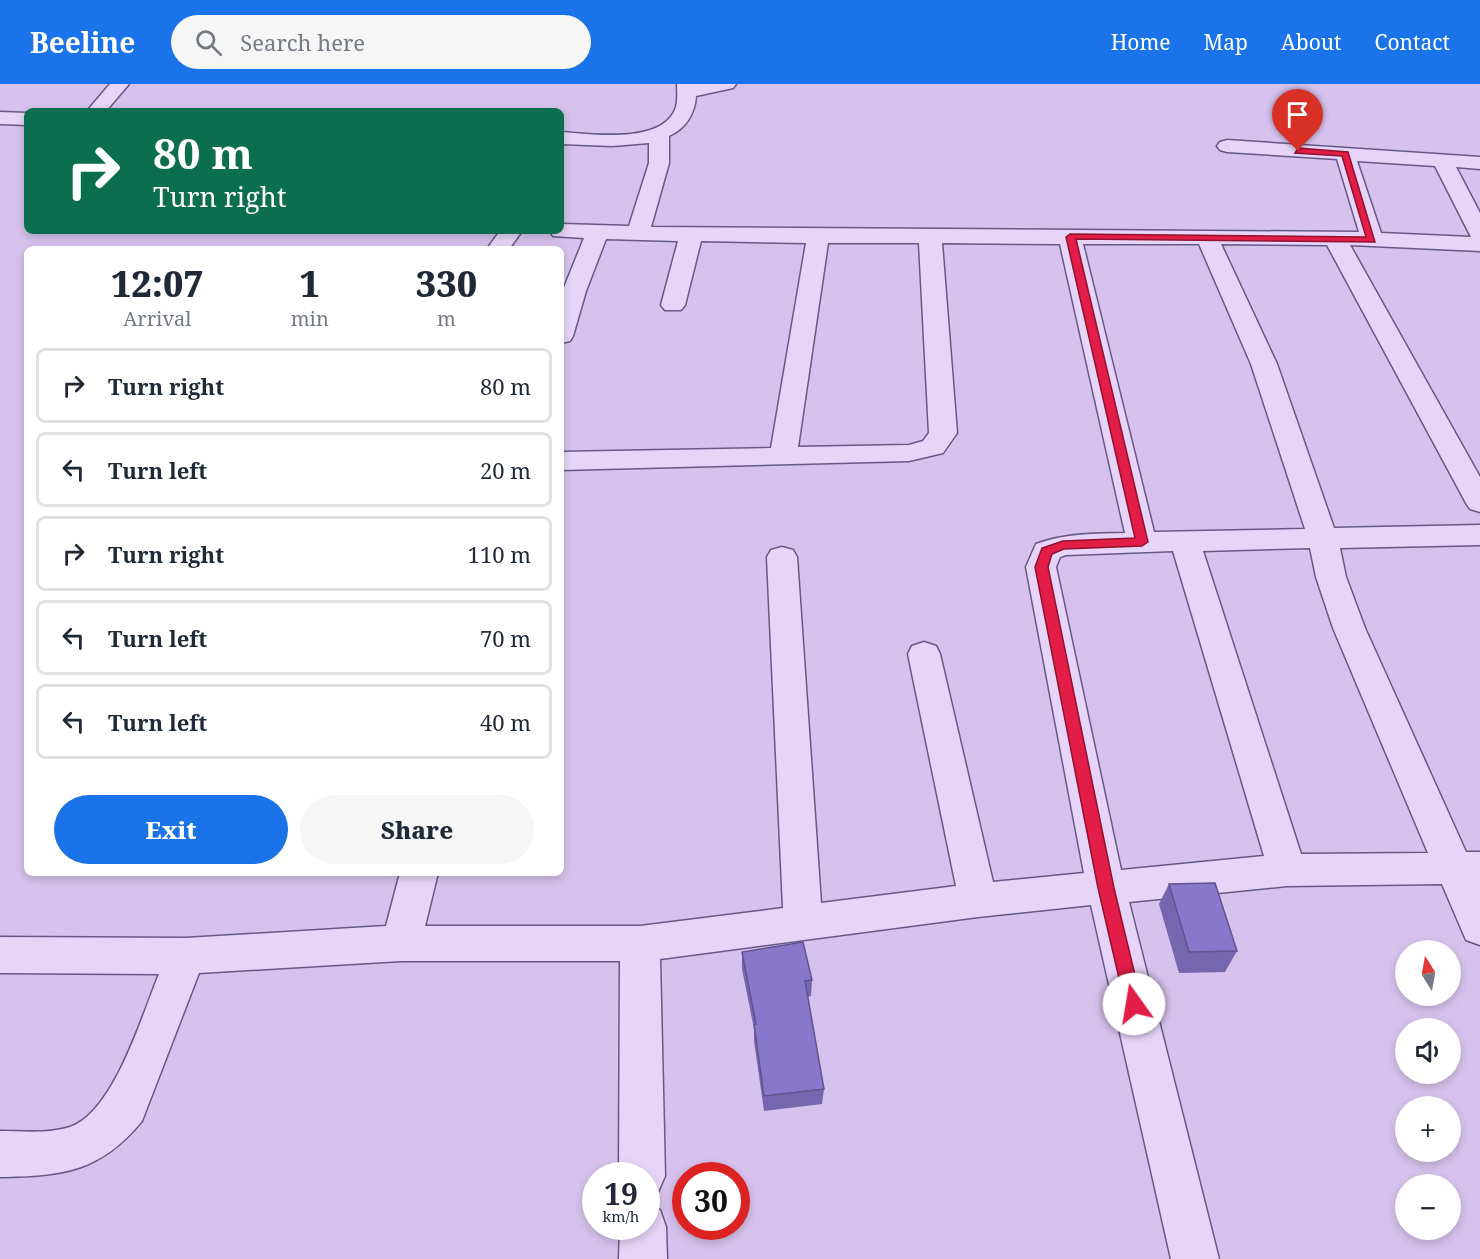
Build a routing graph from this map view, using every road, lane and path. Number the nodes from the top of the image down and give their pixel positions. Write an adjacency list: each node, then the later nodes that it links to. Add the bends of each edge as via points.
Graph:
1 (120, 84): 4 (street)
2 (727, 84): 3 (street)
3 (686, 88): 7 (street, via 685,108 675,126)
4 (99, 108)
5 (0, 118): 6 (street)
6 (24, 119)
7 (659, 135): 8 (street, via 637,139); 15 (street, via 659,163)
8 (564, 138)
9 (1227, 146): 10 (street)
10 (1345, 154): 11 (street); 23 (street)
11 (1443, 161): 12 (street); 24 (street)
12 (1480, 163)
13 (564, 231): 14 (street)
14 (598, 232): 15 (street); 28 (street)
15 (638, 233): 17 (street)
16 (510, 234): 25 (street)
17 (691, 235): 19 (street); 27 (street)
18 (930, 236): 19 (street); 20 (street); 29 (street, via 943,433 933,447 909,453)
19 (818, 237): 29 (street)
20 (1070, 237): 21 (street); 34 (street)
21 (1207, 238): 22 (street); 33 (street, via 1264,364)
22 (1335, 238): 23 (street); 31 (street)
23 (1372, 240): 24 (street)
24 (1475, 240): 26 (street)
25 (500, 246)
26 (1480, 270)
27 (673, 305)
28 (564, 326)
29 (783, 457): 30 (street)
30 (564, 461)
31 (1480, 503)
32 (1480, 535): 33 (street)
33 (1323, 540): 35 (street); 38 (street, via 1349,628)
34 (1142, 542): 35 (street); 41 (street, via 1063,545 1047,551 1041,567)
35 (1185, 542): 39 (street)
36 (782, 557): 43 (street)
37 (924, 654): 42 (street)
38 (1466, 868): 39 (street); 44 (street)
39 (1287, 870): 41 (street)
40 (418, 876): 45 (street)
41 (1106, 888): 42 (street); 53 (street)
42 (978, 900): 43 (street)
43 (802, 924): 46 (street)
44 (1480, 928)
45 (401, 943): 46 (street); 48 (street)
46 (640, 944): 50 (street)
47 (0, 955): 48 (street)
48 (186, 956): 49 (street, via 126,1106 111,1125 91,1143 53,1153)
49 (0, 1154)
50 (642, 1162)
51 (643, 1240): 52 (street)
52 (643, 1259)
53 (1195, 1259)

